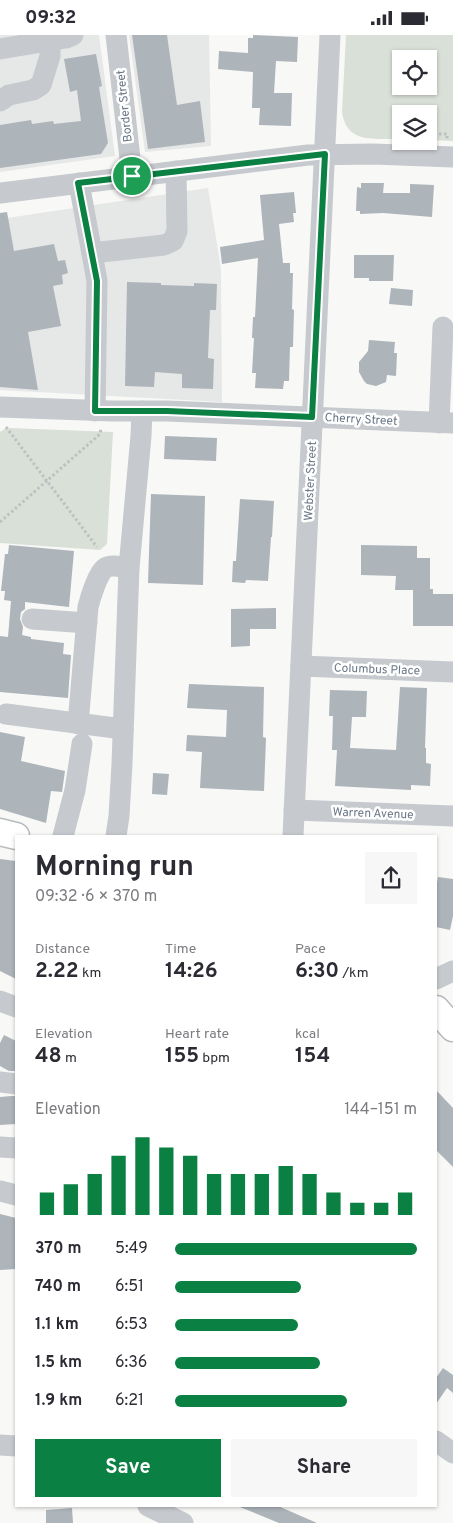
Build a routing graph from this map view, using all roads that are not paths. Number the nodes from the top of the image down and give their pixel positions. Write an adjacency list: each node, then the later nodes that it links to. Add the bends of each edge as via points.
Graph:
1 (73, 35): 4 (street)
2 (116, 35): 10 (street, Border Street)
3 (330, 35): 7 (street, Webster Street)
4 (50, 41): 5 (street); 6 (street, via 50,56 41,85)
5 (0, 49)
6 (0, 101)
7 (325, 154): 8 (street); 9 (street); 17 (street, Webster Street)
8 (453, 157)
9 (176, 171): 10 (street); 13 (street, via 177,231 173,241 164,245)
10 (132, 176): 11 (street)
11 (78, 183): 12 (street); 13 (street)
12 (0, 193)
13 (92, 253): 18 (street, via 97,281)
14 (443, 327): 19 (street)
15 (142, 411): 17 (street, Cherry Street); 18 (street, Cherry Street); 20 (street)
16 (3, 417): 18 (street, Cherry Street)
17 (312, 417): 19 (street, Cherry Street); 23 (street, Webster Street)
18 (99, 418)
19 (446, 423)
20 (128, 568): 21 (street, via 111,566 103,569 90,597); 26 (street)
21 (87, 615): 22 (street); 27 (street)
22 (32, 619)
23 (301, 666): 24 (street, Columbus Place); 28 (street, Webster Street)
24 (453, 672)
25 (6, 714): 27 (street)
26 (123, 729): 27 (street); 32 (street)
27 (80, 734): 31 (street, via 75,790)
28 (294, 810): 29 (street, Warren Avenue); 33 (street, Webster Street)
29 (453, 816)
30 (0, 832): 34 (main road)
31 (63, 835)
32 (116, 835)
33 (293, 835)
34 (15, 837)
35 (453, 971): 36 (street)
36 (437, 979)
37 (0, 1001): 38 (street)
38 (15, 1007)
39 (0, 1082): 40 (street)
40 (15, 1084)
41 (0, 1147): 42 (street)
42 (15, 1148)
43 (0, 1191): 44 (street)
44 (15, 1195)
45 (437, 1442): 48 (street)
46 (0, 1445): 47 (street)
47 (15, 1446)
48 (453, 1453)
49 (150, 1507): 50 (street)
50 (183, 1523)

